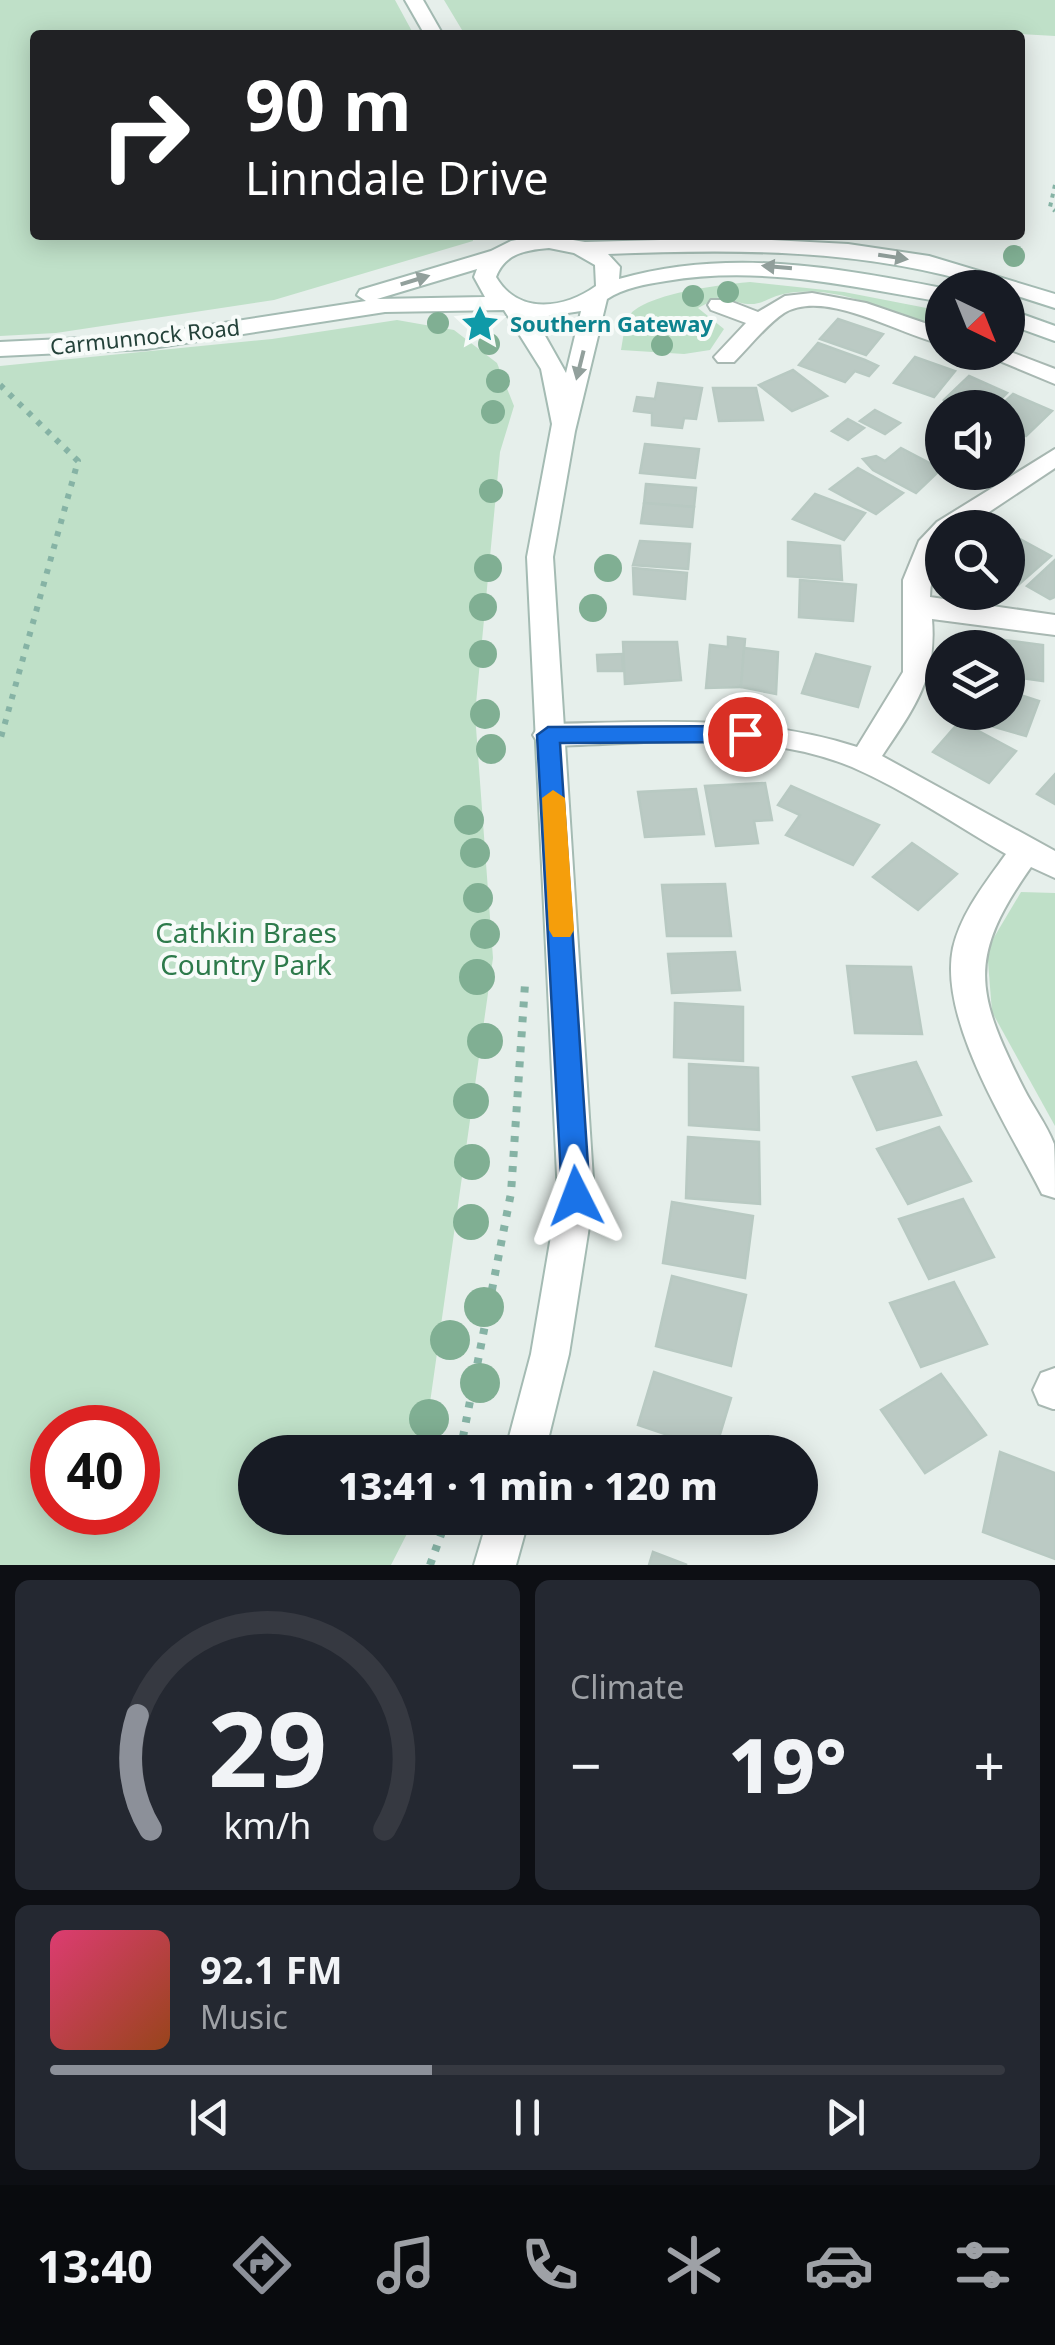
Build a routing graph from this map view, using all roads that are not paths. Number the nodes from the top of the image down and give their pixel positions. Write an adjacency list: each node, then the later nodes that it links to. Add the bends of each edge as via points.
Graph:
1 (414, 0): 2 (street)
2 (431, 30)
3 (696, 240): 5 (street)
4 (572, 242): 5 (street); 6 (street, Carmunnock Road); 8 (street, via 609,267)
5 (711, 243): 9 (street, one-way to 9, via 886,255 962,270)
6 (501, 247): 10 (street, via 485,277); 12 (street, Carmunnock Road, one-way to 6)
7 (925, 292): 8 (street, one-way to 8, via 754,266 686,269)
8 (602, 294): 10 (street, Carmunnock Road, via 560,311); 21 (street, one-way to 21)
9 (1055, 301)
10 (513, 305): 12 (street, Carmunnock Road, via 385,305); 21 (street, via 553,369)
11 (719, 305): 13 (street)
12 (288, 319): 17 (street, Carmunnock Road, via 146,342)
13 (763, 322): 15 (street, via 778,307 810,298); 18 (street)
14 (1025, 323): 16 (street)
15 (925, 331)
16 (1055, 334)
17 (0, 349)
18 (726, 357)
19 (1025, 366): 20 (street)
20 (1055, 378)
21 (563, 432): 27 (street, via 540,557)
22 (1055, 457): 23 (street)
23 (973, 510)
24 (925, 548): 25 (street, via 916,569)
25 (918, 608): 26 (street); 28 (street, via 917,673)
26 (1055, 625)
27 (548, 735): 28 (street, via 772,736); 31 (street, via 576,1196)
28 (864, 760): 29 (street)
29 (1040, 858): 30 (street, via 980,917 968,954 976,1022)
30 (1055, 1182)
31 (529, 1435)
32 (504, 1535): 33 (street)
33 (496, 1565)

